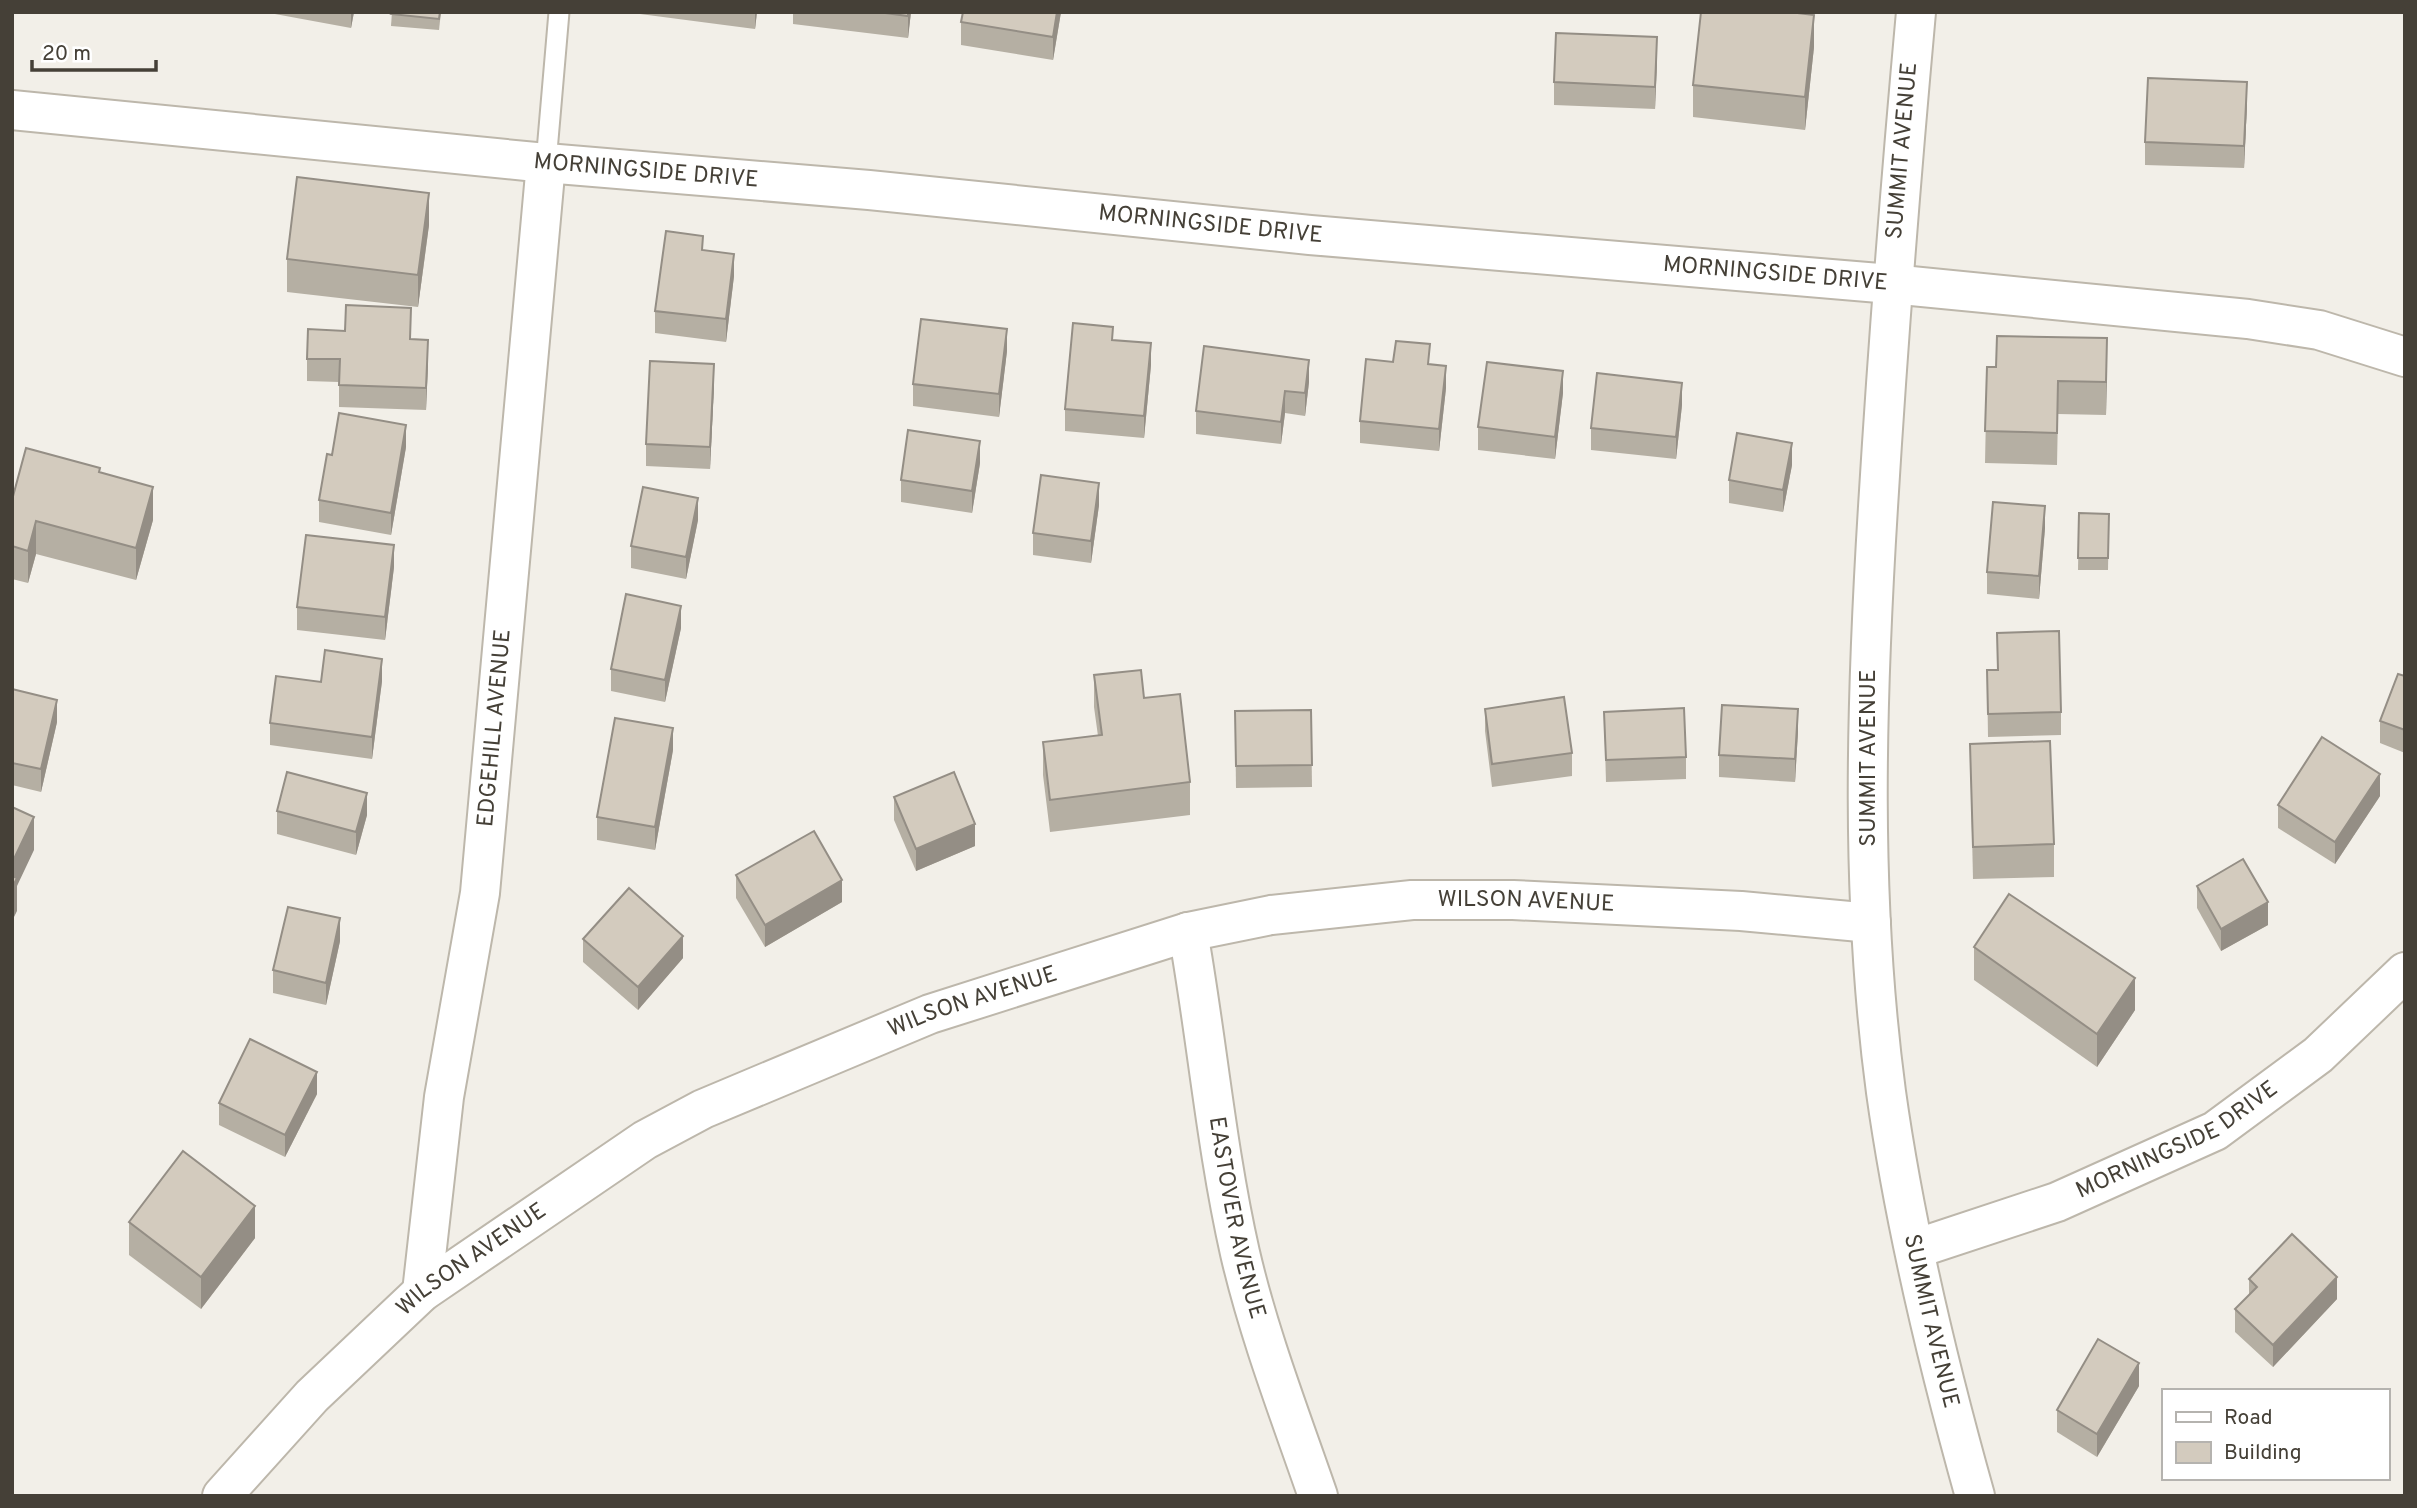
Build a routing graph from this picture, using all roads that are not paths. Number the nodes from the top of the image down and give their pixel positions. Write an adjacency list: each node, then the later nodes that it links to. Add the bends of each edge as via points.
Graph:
1 (559, 12): 4 (lane)
2 (1916, 12): 5 (street, SUMMIT AVENUE)
3 (12, 110): 4 (street, MORNINGSIDE DRIVE)
4 (547, 163): 5 (street, MORNINGSIDE DRIVE); 11 (street, EDGEHILL AVENUE, via 480,893 444,1097)
5 (1891, 284): 6 (street, MORNINGSIDE DRIVE, via 2248,319 2319,330); 7 (street, SUMMIT AVENUE, via 1871,613 1867,745)
6 (2405, 357)
7 (1871, 923): 8 (street, WILSON AVENUE, via 1513,900 1412,900 1271,915); 10 (street, SUMMIT AVENUE, via 1886,1092)
8 (1188, 932): 11 (street, WILSON AVENUE, via 930,1014 703,1109 645,1140); 13 (street, EASTOVER AVENUE, via 1220,1153 1240,1254)
9 (2405, 972): 10 (street, MORNINGSIDE DRIVE, via 2318,1055 2215,1131 2057,1202)
10 (1914, 1249): 14 (street, SUMMIT AVENUE)
11 (422, 1292): 12 (street, WILSON AVENUE, via 312,1395)
12 (222, 1496)
13 (1318, 1496)
14 (1975, 1496)

